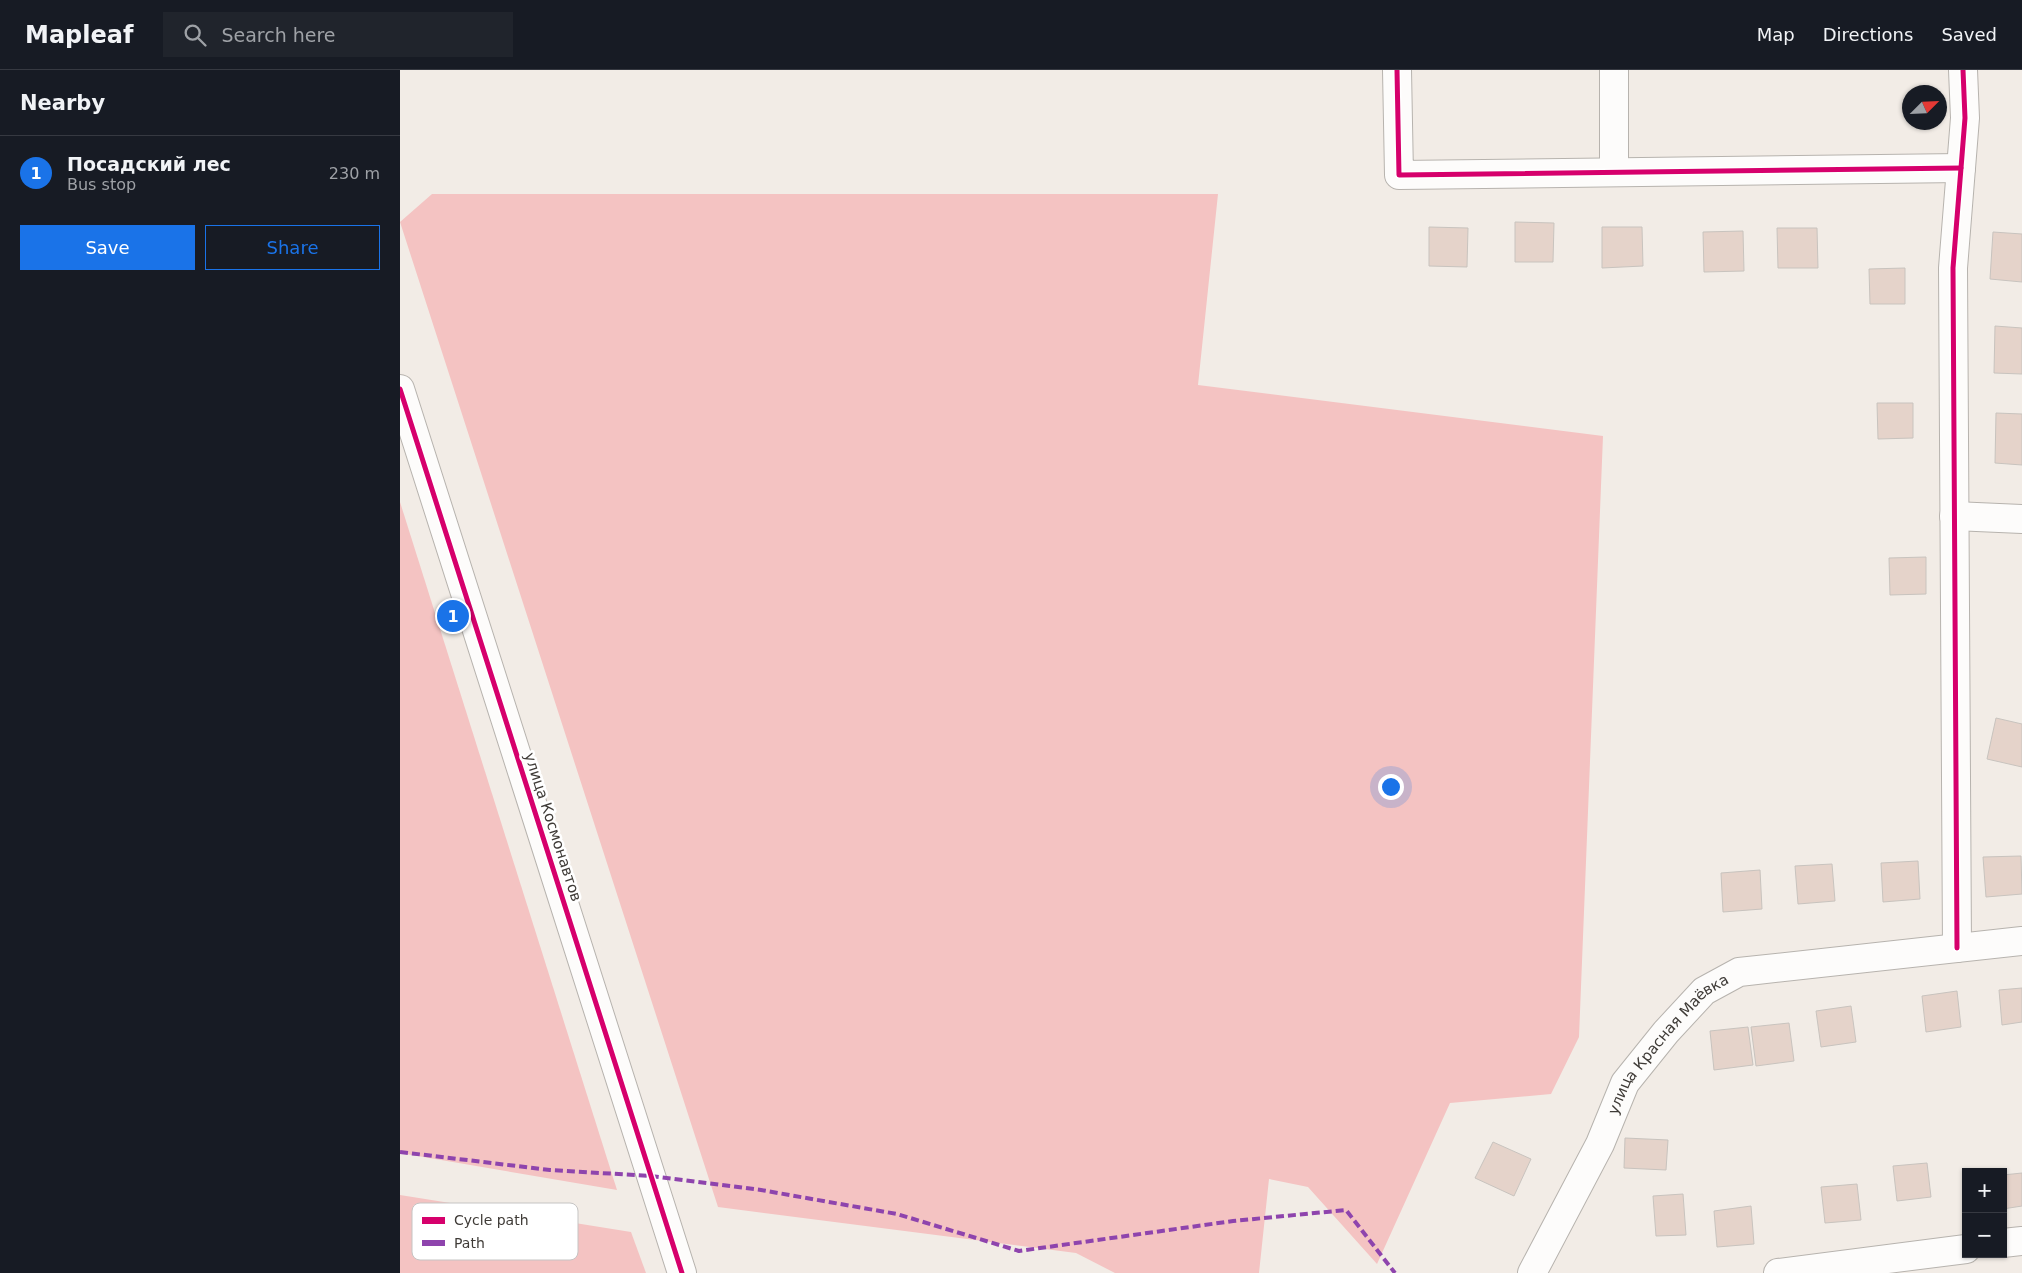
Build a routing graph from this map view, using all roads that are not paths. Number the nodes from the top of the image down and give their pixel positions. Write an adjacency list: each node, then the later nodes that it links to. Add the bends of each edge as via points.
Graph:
1 (1397, 70): 5 (street, via 1399,175)
2 (1614, 70): 5 (street)
3 (1963, 70): 4 (street, via 1965,118)
4 (1961, 168): 5 (street); 7 (street, via 1953,268)
5 (1614, 172)
6 (400, 389): 14 (street, улица Космонавтов)
7 (1954, 516): 8 (street); 10 (street)
8 (2022, 519)
9 (2022, 941): 10 (street, улица Красная Маёвка)
10 (1957, 948): 15 (street, улица Красная Маёвка, via 1739,972 1704,991 1626,1083 1600,1144)
11 (2022, 1241): 12 (street)
12 (2007, 1243)
13 (1962, 1250): 16 (street)
14 (682, 1273)
15 (1532, 1273)
16 (1778, 1273)

